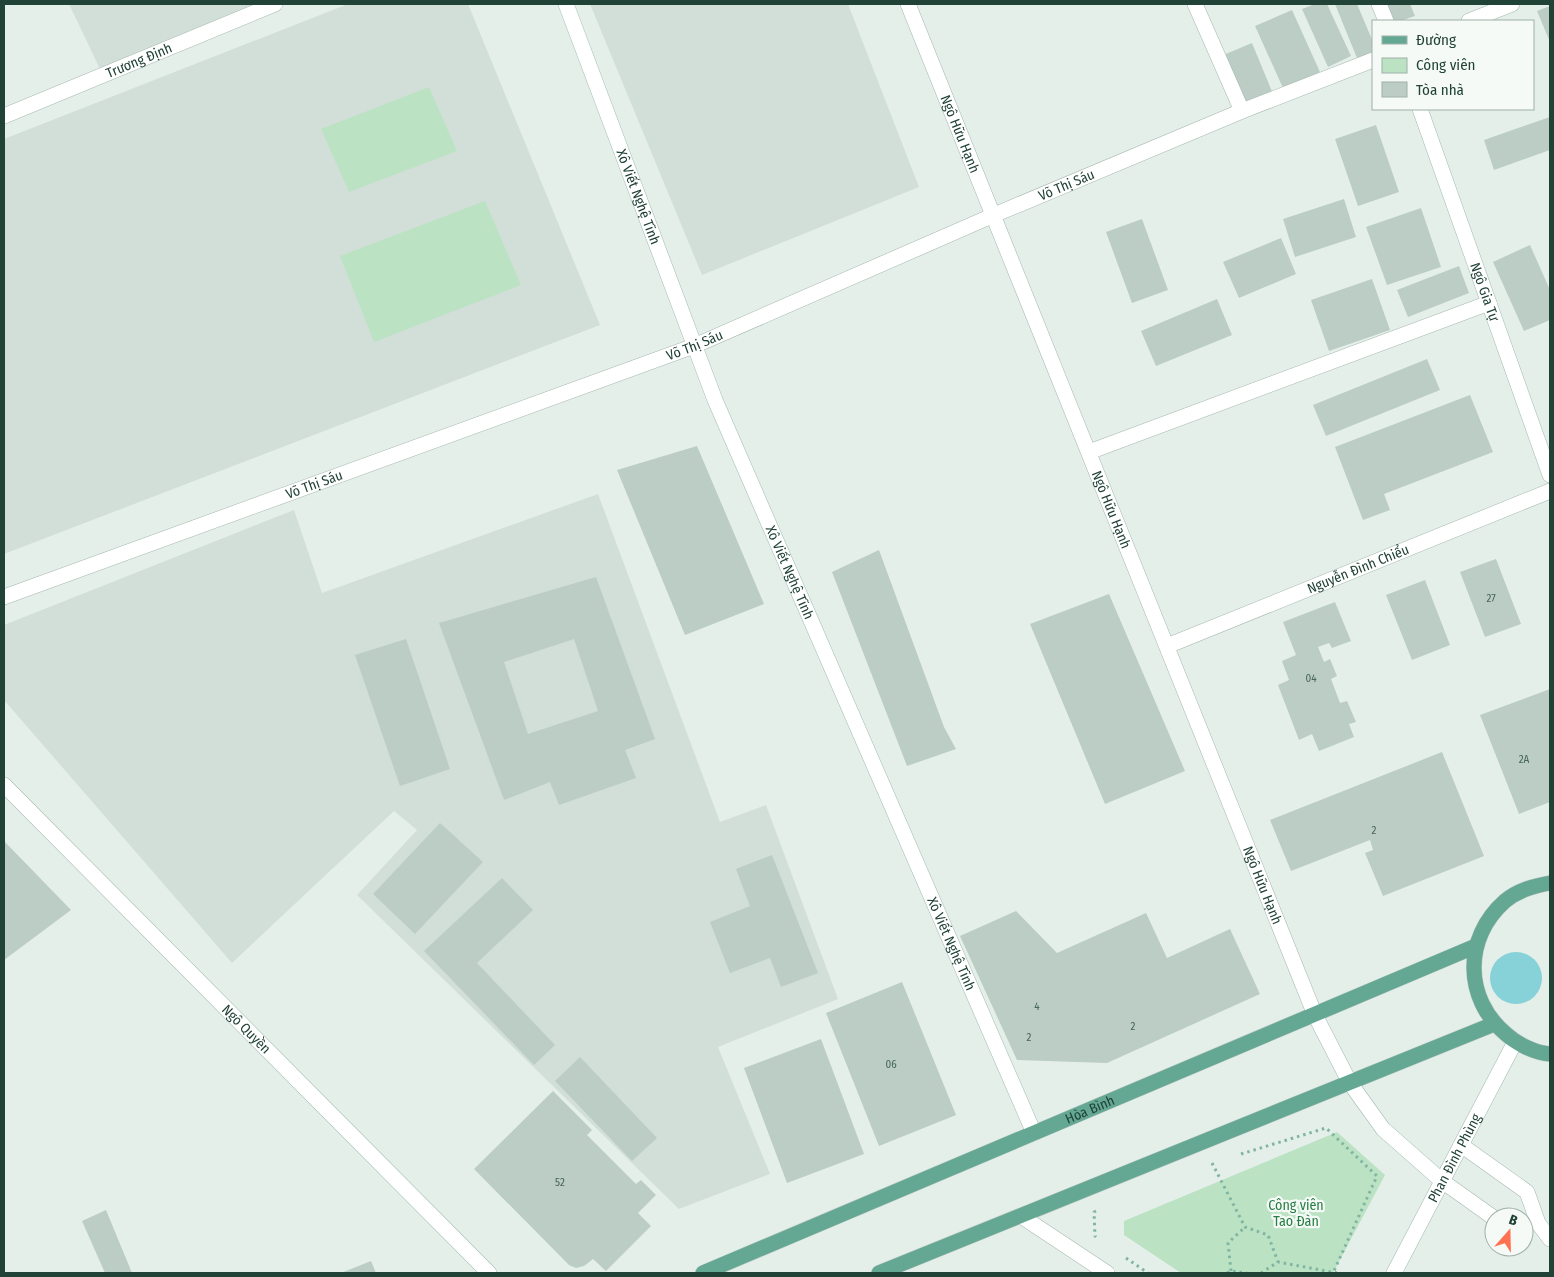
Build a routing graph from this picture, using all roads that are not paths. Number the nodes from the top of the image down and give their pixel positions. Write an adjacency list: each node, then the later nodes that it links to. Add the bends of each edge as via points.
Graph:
1 (275, 4): 12 (street, Trương Định)
2 (566, 4): 15 (street, Xô Viết Nghệ Tĩnh)
3 (908, 4): 13 (street, Ngô Hữu Hạnh)
4 (1195, 4): 11 (street)
5 (1379, 4): 7 (street)
6 (1512, 4): 8 (street)
7 (1386, 20)
8 (1472, 20)
9 (1372, 60): 11 (street, Võ Thị Sáu)
10 (1420, 110): 14 (street, Ngô Gia Tự)
11 (1242, 111): 13 (street, Võ Thị Sáu)
12 (4, 116)
13 (994, 216): 15 (street, Võ Thị Sáu); 16 (street, Ngô Hữu Hạnh)
14 (1489, 303): 16 (street); 17 (street, Ngô Gia Tự)
15 (694, 346): 19 (street, Võ Thị Sáu); 29 (street, Xô Viết Nghệ Tĩnh)
16 (1088, 452): 20 (street, Ngô Hữu Hạnh)
17 (1550, 476)
18 (1550, 491): 20 (street, Nguyễn Đình Chiểu)
19 (4, 597)
20 (1167, 646): 24 (street, Ngô Hữu Hạnh)
21 (4, 785): 37 (street, Ngô Quyền)
22 (1550, 883): 23 (main road, via 1530,887 1506,901 1487,922)
23 (1476, 946): 24 (main road, Hòa Bình); 25 (main road, via 1474,974 1480,1001)
24 (1315, 1015): 28 (street, Ngô Hữu Hạnh); 29 (main road, Hòa Bình)
25 (1494, 1024): 26 (main road); 28 (main road)
26 (1515, 1042): 27 (main road); 30 (street, Phan Đình Phùng)
27 (1550, 1054)
28 (1350, 1083): 31 (street, Ngô Hữu Hạnh, via 1383,1129); 34 (main road)
29 (1034, 1133): 38 (main road, Hòa Bình)
30 (1461, 1145): 31 (street, Phan Đình Phùng); 32 (street, via 1527,1192)
31 (1442, 1181): 33 (street); 41 (street, Phan Đình Phùng)
32 (1529, 1207)
33 (1484, 1211)
34 (1021, 1216): 39 (main road); 40 (street)
35 (1534, 1226): 36 (street)
36 (1550, 1239)
37 (489, 1273)
38 (703, 1273)
39 (879, 1273)
40 (1107, 1273)
41 (1394, 1273)

